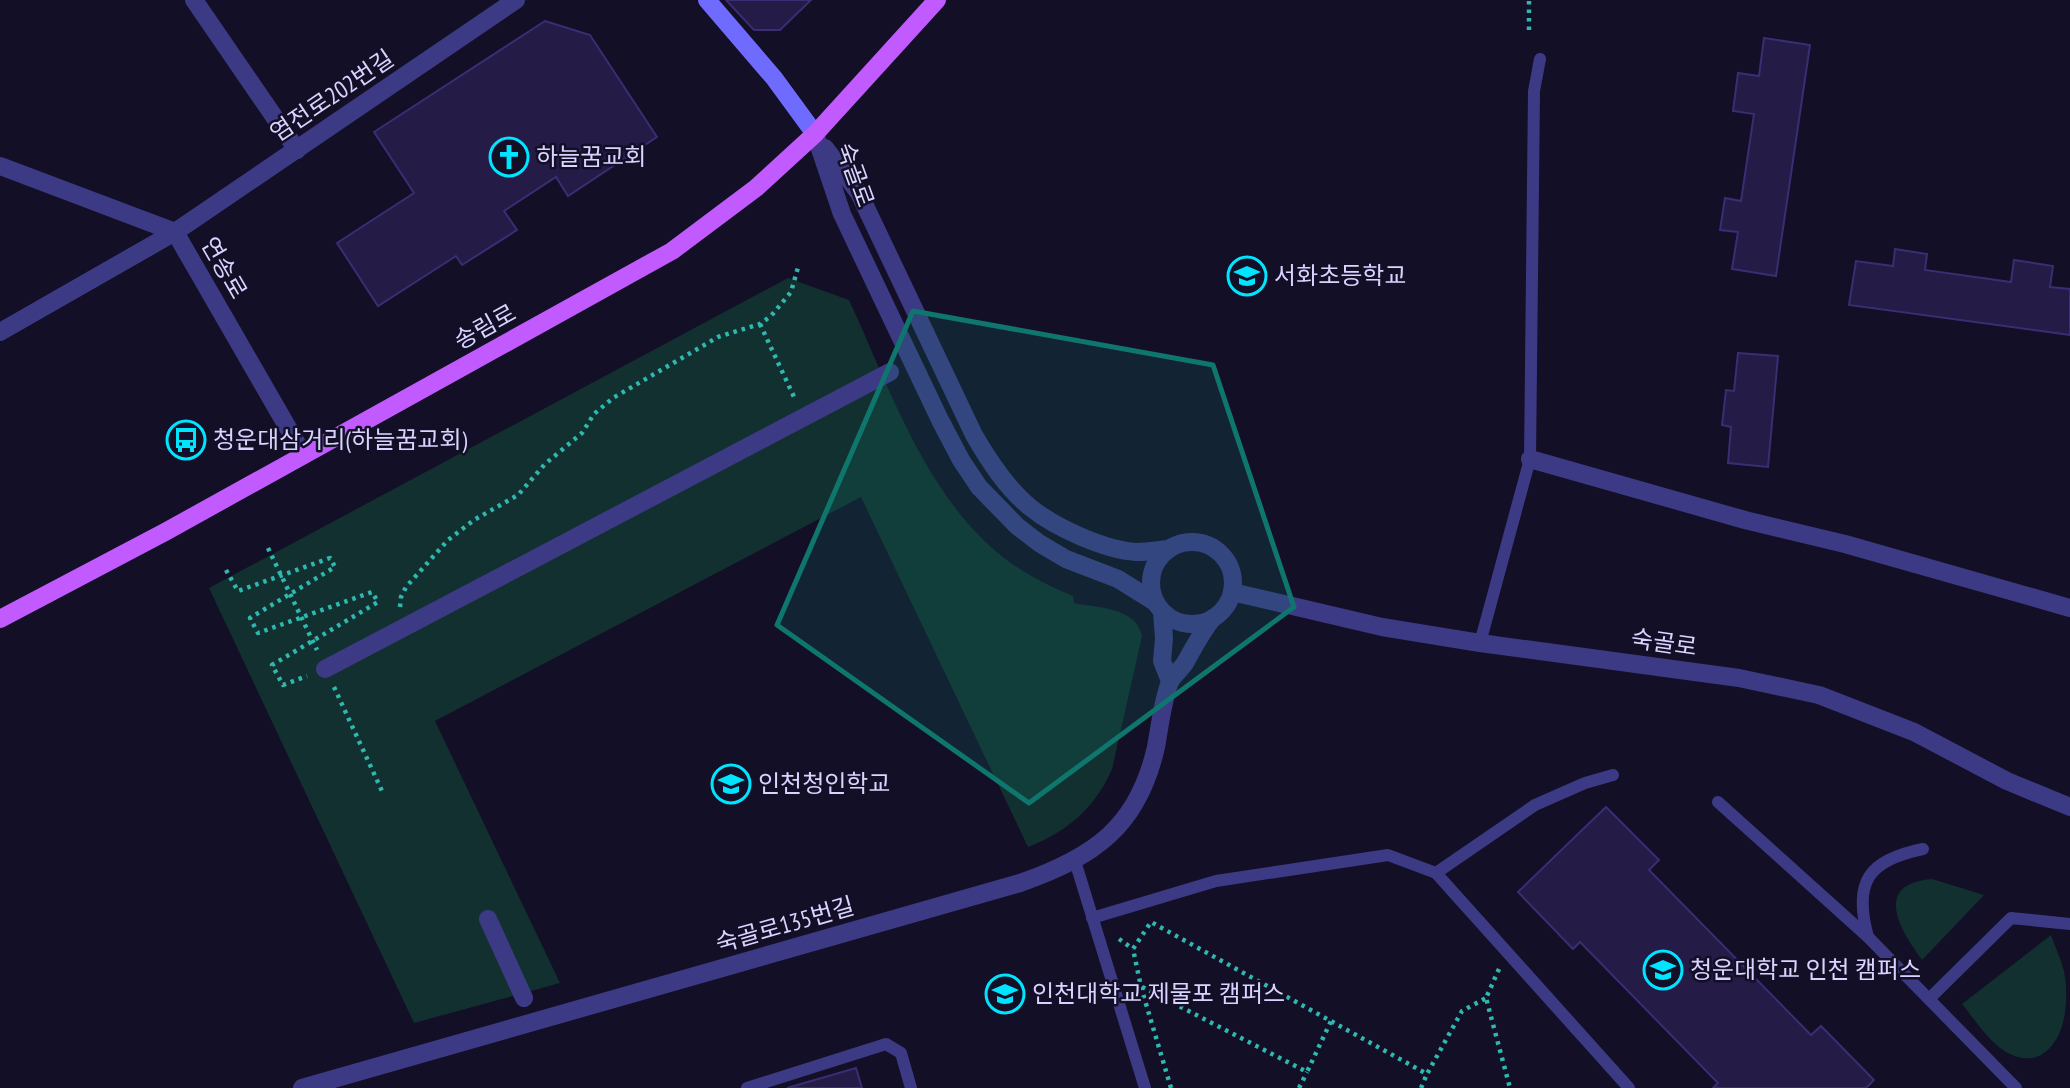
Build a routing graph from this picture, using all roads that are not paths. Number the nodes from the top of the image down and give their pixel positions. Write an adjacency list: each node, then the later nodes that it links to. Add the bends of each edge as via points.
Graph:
1 (194, 0): 7 (street)
2 (516, 0): 7 (street, 염전로202번길)
3 (707, 0): 6 (street)
4 (937, 0): 6 (main road, 송림로)
5 (1540, 60): 13 (lane, via 1534,91)
6 (815, 134): 12 (main road, 송림로, via 756,188 672,251); 14 (street, 숙골로, via 859,193 974,435 1012,489 1054,522 1107,546 1135,552); 16 (street, 숙골로, via 842,214 940,420 979,487 1039,543 1118,579)
7 (297, 149): 9 (street, 염전로202번길)
8 (0, 166): 9 (street, 연송로)
9 (176, 232): 10 (street, 염전로202번길); 12 (street, 연송로)
10 (0, 332)
11 (890, 372): 21 (street)
12 (303, 454): 19 (main road, 송림로)
13 (1530, 458): 17 (street); 20 (lane)
14 (1169, 549): 15 (street, 숙골로, via 1192,542 1215,549 1230,568); 16 (street, via 1154,567 1151,590)
15 (1232, 592): 18 (street); 20 (street, 숙골로, via 1382,627)
16 (1158, 607): 18 (street, 숙골로, via 1180,623); 22 (street, 숙골로135번길, via 1164,638 1162,661)
17 (2070, 608)
18 (1213, 618): 22 (street, 숙골로135번길)
19 (0, 619)
20 (1480, 643): 25 (street, 숙골로, via 1740,678 1819,695 1914,732 2007,781)
21 (325, 669)
22 (1170, 681): 27 (street, 숙골로135번길, via 1149,777 1140,798 1125,820)
23 (1613, 775): 28 (lane, via 1535,805)
24 (1718, 802): 32 (lane)
25 (2070, 807)
26 (1923, 849): 32 (lane, via 1884,862 1869,875 1862,894)
27 (1075, 861): 29 (lane); 35 (street, 숙골로135번길, via 1020,883)
28 (1436, 873): 29 (lane, via 1388,855 1216,881); 39 (lane)
29 (1092, 918): 38 (lane)
30 (488, 919): 33 (street)
31 (2070, 925): 34 (lane, via 2011,918)
32 (1868, 936): 34 (lane)
33 (524, 998)
34 (1930, 998): 40 (lane)
35 (302, 1088)
36 (747, 1088): 37 (lane, via 886,1044 901,1053)
37 (911, 1088)
38 (1145, 1088)
39 (1629, 1088)
40 (2016, 1088)

